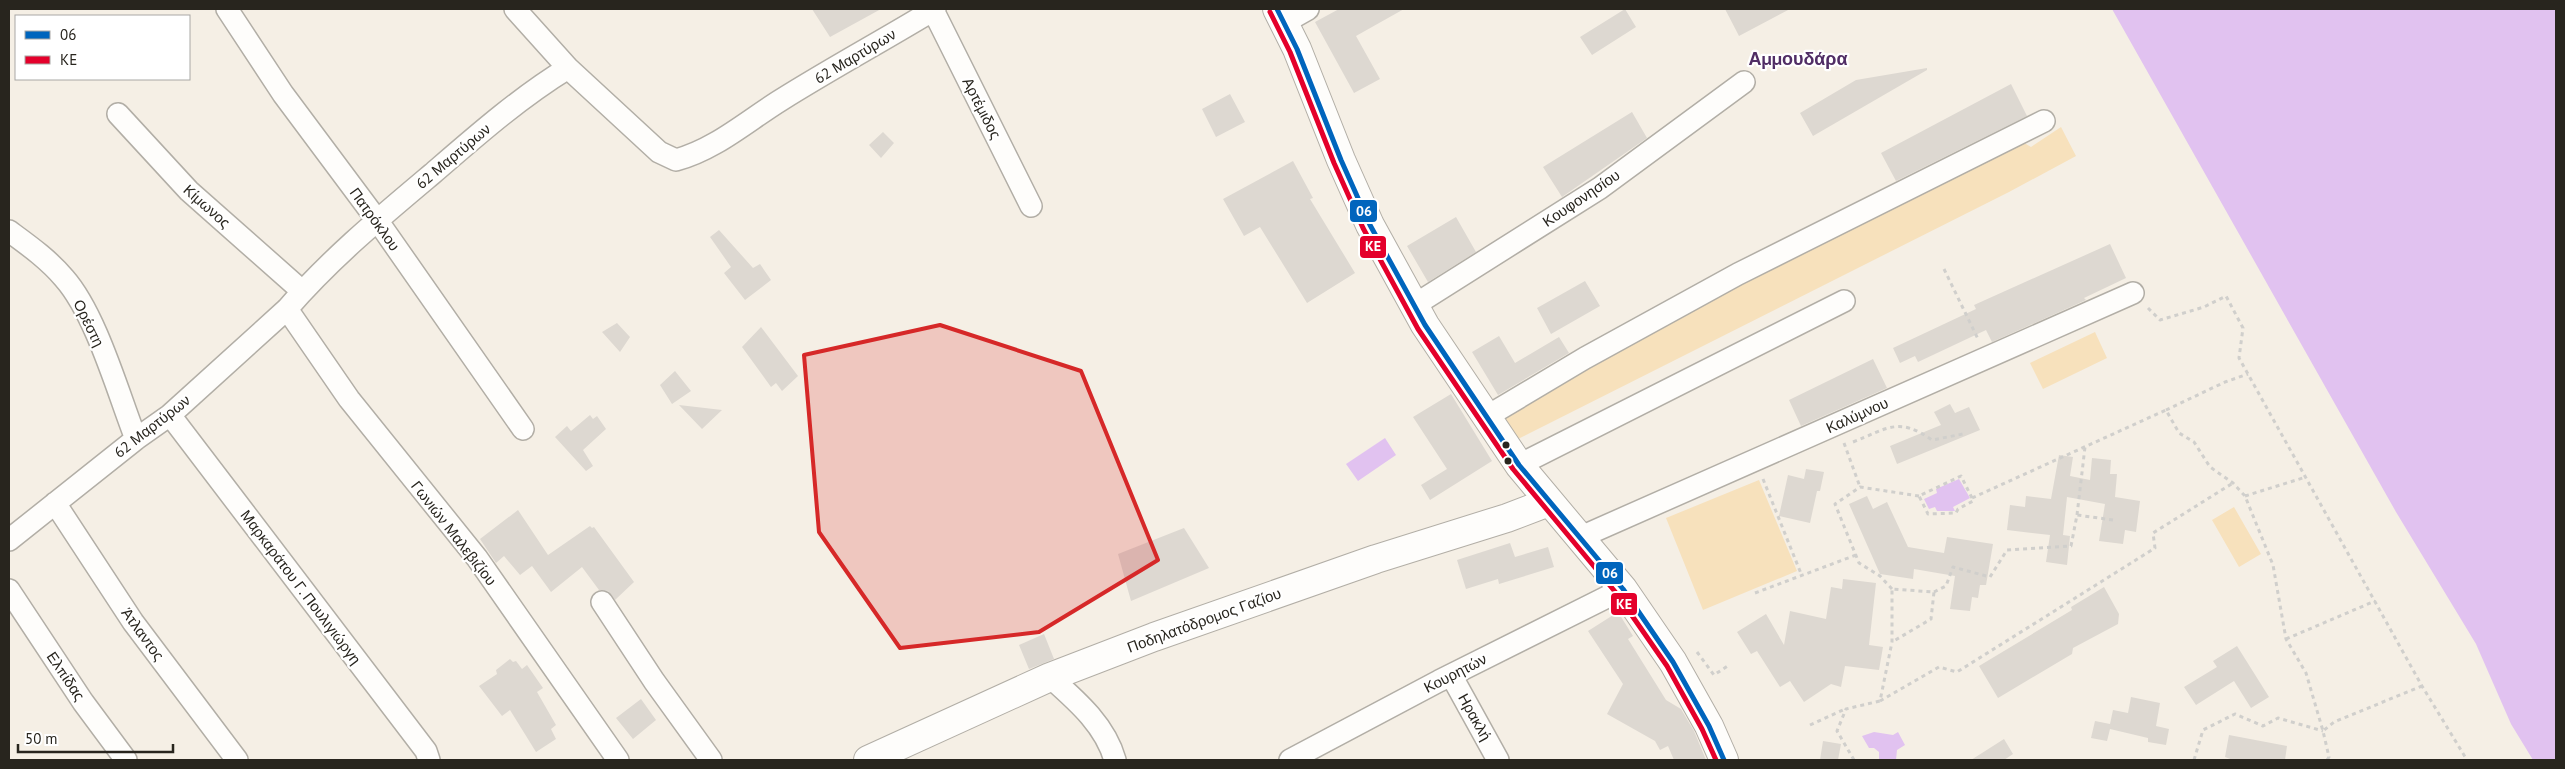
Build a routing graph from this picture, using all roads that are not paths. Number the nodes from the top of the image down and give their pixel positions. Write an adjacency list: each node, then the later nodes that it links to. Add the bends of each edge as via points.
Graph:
1 (227, 9): 11 (street, Πατρόκλου, via 283,94)
2 (515, 9): 6 (street)
3 (934, 9): 6 (street, 62 Μαρτύρων, via 780,100 720,141 694,155 676,160 659,152); 10 (street, Αρτέμιδος)
4 (1308, 9): 5 (street)
5 (1281, 16): 16 (main road, via 1358,198)
6 (568, 68): 11 (street, 62 Μαρτύρων, via 498,118)
7 (1744, 82): 16 (street, Κουφονησίου, via 1600,188)
8 (118, 114): 13 (street, Κίμωνος, via 189,191)
9 (2044, 121): 19 (street, via 1738,274 1585,358)
10 (1032, 206)
11 (377, 220): 13 (street, 62 Μαρτύρων); 20 (street, Πατρόκλου)
12 (9, 231): 21 (street, Ορέστη, via 40,254 65,279 98,339)
13 (302, 291): 17 (street, 62 Μαρτύρων)
14 (2133, 293): 25 (street, Καλύμνου)
15 (1844, 301): 22 (street)
16 (1414, 306): 19 (main road)
17 (287, 309): 18 (street, 62 Μαρτύρων); 35 (street, Γωνιών Μαλεβιζίου, via 349,399 477,558)
18 (170, 415): 21 (street, 62 Μαρτύρων); 34 (street, Μαρκαράτου Γ. Πουλιγιώργη)
19 (1486, 418): 22 (main road)
20 (523, 430)
21 (136, 439): 24 (street, 62 Μαρτύρων)
22 (1519, 465): 23 (main road)
23 (1549, 502): 25 (main road); 31 (main road, Ποδηλατόδρομος Γαζίου, via 1154,637)
24 (55, 503): 26 (street, 62 Μαρτύρων); 33 (street, Άτλαντος, via 133,622)
25 (1581, 537): 27 (main road)
26 (9, 540)
27 (1623, 589): 30 (street, Κουρητών); 41 (main road, via 1673,662)
28 (9, 590): 32 (street, Ελπίδας, via 83,702)
29 (602, 602): 36 (street)
30 (1451, 675): 39 (street, Κουρητών); 40 (street, Ηρακλή)
31 (1050, 678): 37 (main road, Ποδηλατόδρομος Γαζίου); 38 (street, via 1096,723)
32 (126, 760)
33 (237, 760)
34 (430, 760)
35 (618, 760)
36 (712, 760)
37 (868, 760)
38 (1115, 760)
39 (1290, 760)
40 (1498, 760)
41 (1724, 760)

